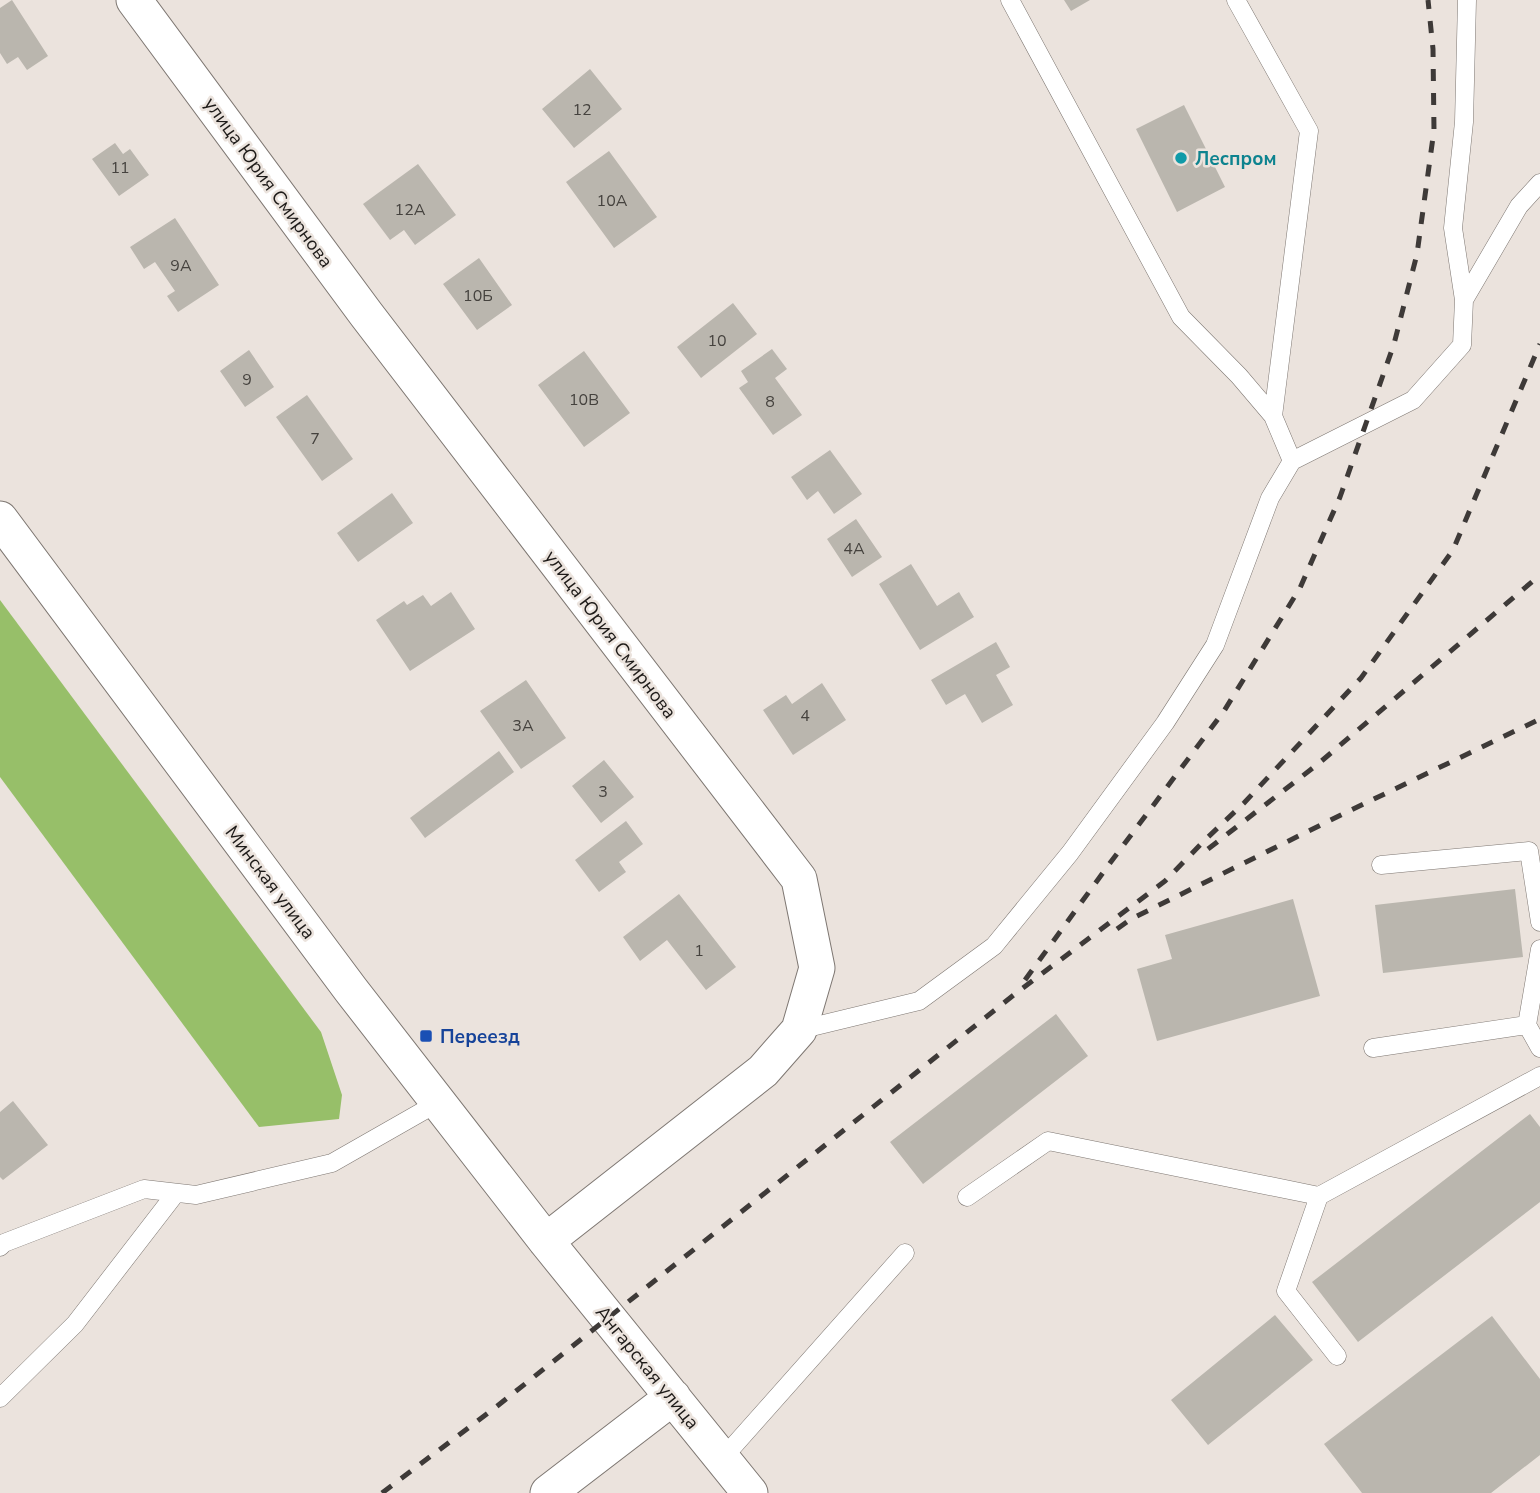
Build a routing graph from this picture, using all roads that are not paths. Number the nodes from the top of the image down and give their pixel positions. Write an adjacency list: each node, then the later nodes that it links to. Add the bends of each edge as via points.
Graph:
1 (134, 0): 14 (street, улица Юрия Смирнова, via 366,314 799,879 817,968)
2 (1010, 0): 7 (lane, via 1181,317)
3 (1236, 0): 7 (lane, via 1309,131)
4 (1467, 0): 6 (lane, via 1464,122 1453,228)
5 (1540, 183): 6 (lane, via 1519,206)
6 (1464, 300): 8 (lane, via 1462,345 1413,400)
7 (1273, 416): 8 (lane)
8 (1292, 461): 14 (lane, via 1269,498 1215,645 1165,723 1070,853 994,946 919,1001)
9 (0, 519): 18 (street, Минская улица)
10 (1381, 865): 11 (lane, via 1529,851)
11 (1540, 922)
12 (1540, 948): 13 (lane)
13 (1527, 1026): 15 (lane); 16 (lane)
14 (799, 1030): 22 (street, улица Юрия Смирнова, via 763,1070)
15 (1373, 1048)
16 (1540, 1048)
17 (1540, 1076): 20 (lane)
18 (439, 1102): 19 (lane, via 332,1163 195,1195); 22 (street, Минская улица)
19 (176, 1193): 23 (lane, via 144,1189); 27 (lane, via 75,1324)
20 (1319, 1196): 21 (lane, via 1048,1141); 25 (lane, via 1286,1290)
21 (967, 1197)
22 (546, 1241): 26 (street, Ангарская улица)
23 (0, 1247)
24 (905, 1253): 28 (lane)
25 (1338, 1356)
26 (673, 1396): 28 (street, Ангарская улица); 29 (street)
27 (0, 1398)
28 (722, 1459): 30 (street, Ангарская улица)
29 (548, 1493)
30 (750, 1493)

